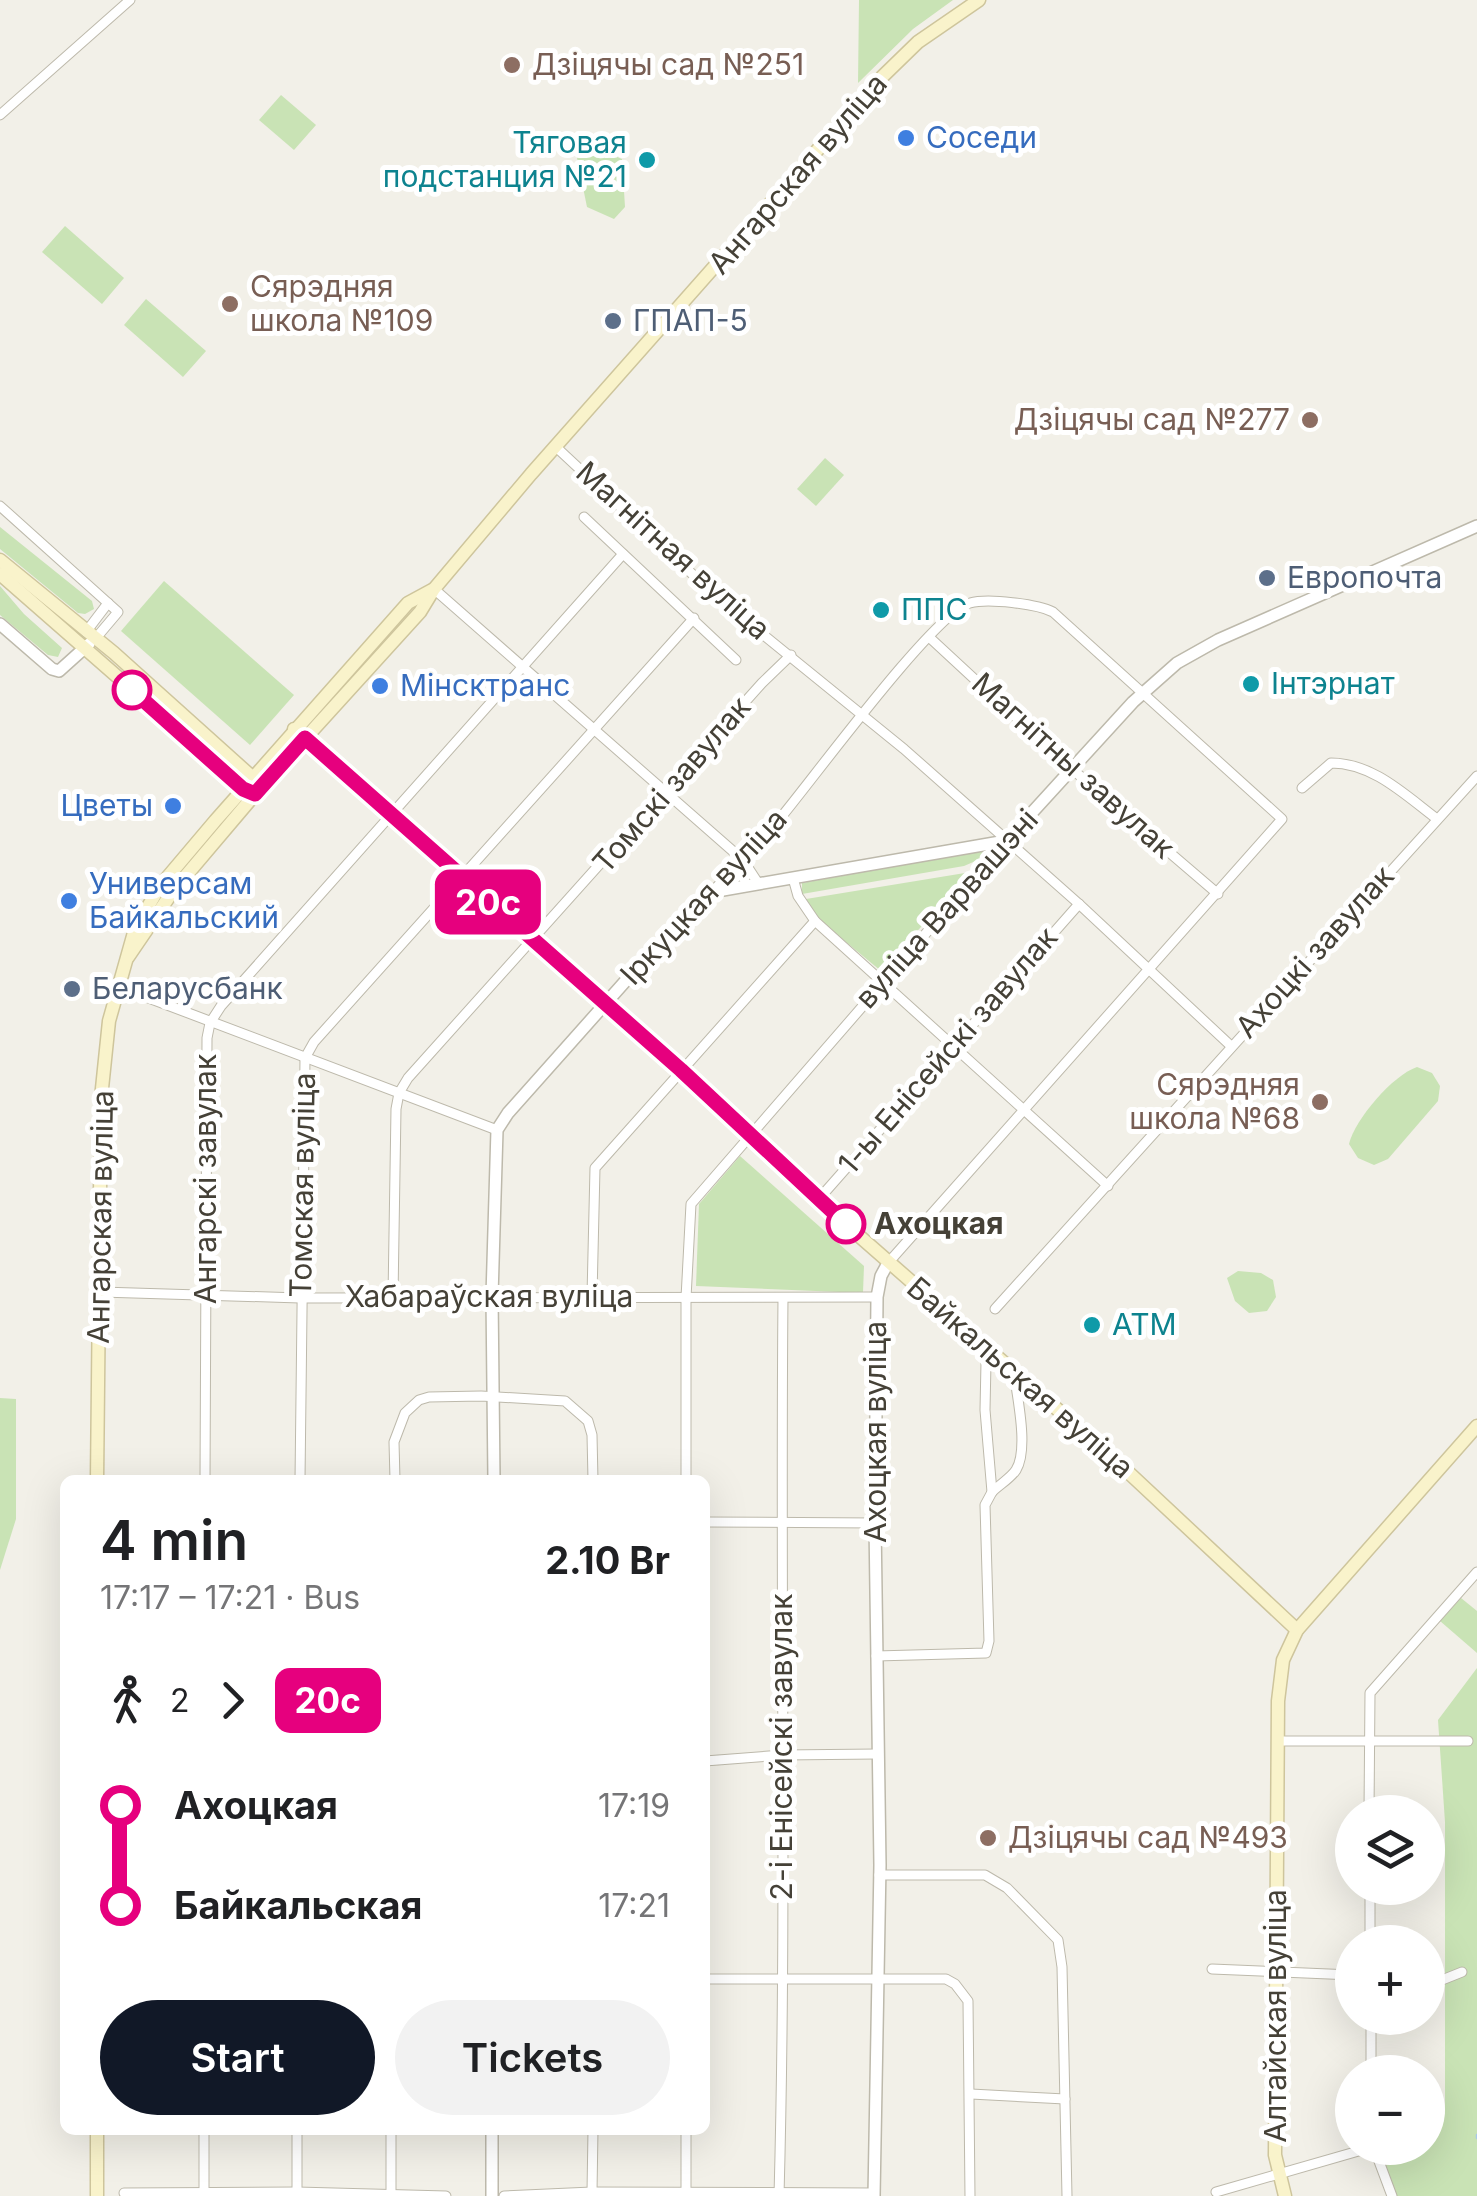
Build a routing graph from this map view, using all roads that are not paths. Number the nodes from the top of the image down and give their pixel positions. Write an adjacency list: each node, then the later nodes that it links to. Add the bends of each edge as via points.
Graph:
1 (130, 0): 3 (street)
2 (980, 0): 4 (main road, Ангарская вуліца, via 918,42 882,77)
3 (0, 115)
4 (556, 447): 11 (main road, Ангарская вуліца); 18 (street, Магнітная вуліца, via 718,598)
5 (0, 506): 12 (street)
6 (584, 517): 8 (street, Магнітная вуліца)
7 (1477, 526): 22 (street, вуліца Варвашэні, via 1218,640)
8 (623, 554): 13 (street, Магнітная вуліца); 20 (street, Ангарскі завулак)
9 (0, 560): 15 (main road)
10 (0, 574): 17 (main road)
11 (434, 589): 20 (street); 25 (main road, Ангарская вуліца, via 408,604)
12 (108, 603): 15 (street); 15 (street, via 118,612)
13 (694, 618): 19 (street, Магнітная вуліца); 24 (street, Томская вуліца)
14 (0, 624): 17 (street, via 52,669 59,671)
15 (91, 634): 17 (street); 28 (main road)
16 (929, 637): 22 (street, Іркуцкая вуліца, via 971,603 1046,608); 23 (street, Іркуцкая вуліца); 26 (street, Магнітны завулак)
17 (84, 648): 30 (main road)
18 (791, 655): 21 (street, Магнітная вуліца); 23 (street, Магнітная вуліца)
19 (736, 660)
20 (522, 666): 24 (street); 32 (street, Ангарскі завулак)
21 (762, 683): 31 (street, Томскі завулак)
22 (1142, 693): 26 (street, вуліца Варвашэні); 39 (street, Ахоцкая вуліца, via 1282,820)
23 (863, 716): 34 (street, Магнітная вуліца); 35 (street, Іркуцкая вуліца)
24 (594, 730): 31 (street); 36 (street, Томская вуліца)
25 (300, 734): 28 (main road, Ангарская вуліца); 30 (main road, Ангарская вуліца); 32 (main road, Байкальская вуліца)
26 (1073, 769): 34 (street, вуліца Варвашэні); 39 (street, Магнітны завулак)
27 (1477, 776): 33 (street, Ахоцкі завулак)
28 (252, 777): 30 (main road, Ангарская вуліца)
29 (1302, 788): 33 (street, via 1330,763 1343,763 1372,772)
30 (249, 792): 46 (main road, Ангарская вуліца, via 160,886 136,929)
31 (665, 792): 35 (street); 43 (street, Томскі завулак)
32 (389, 814): 36 (main road, Байкальская вуліца); 48 (street, Ангарскі завулак)
33 (1437, 819): 50 (street, Ахоцкі завулак)
34 (1006, 841): 37 (street); 41 (street, Магнітная вуліца); 45 (street, вуліца Варвашэні)
35 (743, 860): 38 (street); 40 (street, Іркуцкая вуліца)
36 (462, 878): 43 (main road, Байкальская вуліца); 51 (street, Томская вуліца)
37 (793, 878): 38 (street); 42 (street)
38 (758, 883): 40 (street)
39 (1218, 894): 44 (street, Ахоцкая вуліца)
40 (707, 896): 47 (street, Іркуцкая вуліца)
41 (1079, 904): 44 (street, Магнітная вуліца); 49 (street, 1-ы Енісейскі завулак)
42 (815, 920): 45 (street); 52 (street)
43 (533, 942): 47 (main road, Байкальская вуліца); 53 (street, Томскі завулак)
44 (1150, 970): 50 (street, Магнітная вуліца); 54 (street, Ахоцкая вуліца)
45 (882, 980): 49 (street); 56 (street, вуліца Варвашэні)
46 (117, 986): 48 (street); 60 (main road, Ангарская вуліца, via 101,1098)
47 (605, 1004): 52 (main road, Байкальская вуліца); 55 (street, Іркуцкая вуліца)
48 (210, 1023): 51 (street); 61 (street, Ангарскі завулак)
49 (952, 1044): 54 (street); 58 (street, 1-ы Енісейскі завулак)
50 (1231, 1046): 57 (street, Ахоцкі завулак)
51 (305, 1058): 53 (street); 66 (street, Томская вуліца)
52 (681, 1070): 56 (main road, Байкальская вуліца); 63 (street, via 595,1168)
53 (399, 1094): 55 (street); 64 (street)
54 (1024, 1108): 57 (street); 59 (street, Ахоцкая вуліца)
55 (497, 1130): 62 (street)
56 (749, 1135): 58 (main road, Байкальская вуліца); 67 (street, вуліца Варвашэні, via 691,1204)
57 (1108, 1186): 69 (street, Ахоцкі завулак)
58 (818, 1200): 59 (main road, Байкальская вуліца)
59 (888, 1263): 65 (street, Ахоцкая вуліца); 71 (main road, Байкальская вуліца)
60 (101, 1292): 61 (street, Хабараўская вуліца); 74 (main road, Ангарская вуліца)
61 (206, 1296): 66 (street, Хабараўская вуліца); 75 (street, Ангарскі завулак)
62 (492, 1296): 63 (street, Хабараўская вуліца); 64 (street, Хабараўская вуліца); 72 (street)
63 (592, 1296): 67 (street, Хабараўская вуліца)
64 (393, 1297): 66 (street, Хабараўская вуліца)
65 (877, 1297): 68 (street, Хабараўская вуліца); 84 (street, Ахоцкая вуліца)
66 (300, 1298): 76 (street, Томская вуліца)
67 (686, 1298): 68 (street, Хабараўская вуліца); 80 (street, вуліца Варвашэні)
68 (783, 1298): 83 (street, 2-і Енісейскі завулак)
69 (995, 1309)
70 (986, 1362): 81 (street)
71 (1014, 1370): 81 (street, via 1020,1460); 86 (main road, Байкальская вуліца)
72 (494, 1396): 77 (street, via 420,1400 398,1427); 78 (street); 79 (street, via 564,1402 576,1410 592,1436)
73 (1477, 1426): 86 (main road, Алтайская вуліца)
74 (97, 1475)
75 (205, 1475)
76 (300, 1475)
77 (395, 1475)
78 (494, 1475)
79 (593, 1475)
80 (686, 1475)
81 (992, 1492): 87 (street, via 985,1505 986,1653)
82 (710, 1522): 83 (street)
83 (780, 1523): 84 (street); 92 (street, 2-і Енісейскі завулак)
84 (875, 1523): 87 (street, Ахоцкая вуліца)
85 (1477, 1572): 90 (street, via 1370,1693)
86 (1297, 1630): 88 (main road, Алтайская вуліца, via 1280,1674)
87 (876, 1656): 91 (street, Ахоцкая вуліца)
88 (1277, 1741): 90 (street); 97 (main road, Алтайская вуліца)
89 (1468, 1741): 90 (street)
90 (1369, 1742): 94 (street)
91 (877, 1754): 92 (street); 95 (street, Ахоцкая вуліца)
92 (782, 1755): 93 (street); 101 (street, 2-і Енісейскі завулак)
93 (710, 1761)
94 (1370, 1795)
95 (879, 1876): 102 (street, Ахоцкая вуліца); 105 (street, via 984,1875 1007,1888 1058,1940)
96 (1212, 1969): 97 (street)
97 (1277, 1970): 99 (street); 115 (main road, Алтайская вуліца)
98 (1462, 1972): 103 (street)
99 (1335, 1974)
100 (710, 1979): 101 (street)
101 (784, 1979): 102 (street); 123 (street, 2-і Енісейскі завулак)
102 (877, 1979): 104 (street, via 946,1979 964,1993); 124 (street, Ахоцкая вуліца)
103 (1445, 1979)
104 (971, 2094): 105 (street); 129 (street)
105 (1064, 2099): 130 (street)
106 (97, 2135): 125 (main road)
107 (204, 2135): 121 (street)
108 (297, 2135): 116 (street)
109 (391, 2135): 122 (street)
110 (492, 2135): 127 (street)
111 (592, 2135): 117 (street)
112 (686, 2135): 118 (street)
113 (1335, 2158): 115 (street)
114 (1379, 2165): 132 (street)
115 (1278, 2174): 119 (street); 131 (main road, Алтайская вуліца)
116 (297, 2192): 121 (street); 122 (street)
117 (592, 2192): 118 (street); 128 (street)
118 (686, 2192): 123 (street)
119 (1216, 2192)
120 (124, 2193): 121 (street)
121 (204, 2194)
122 (391, 2195): 126 (street)
123 (779, 2195): 124 (street)
124 (874, 2195)
125 (97, 2196)
126 (446, 2196)
127 (492, 2196)
128 (504, 2196)
129 (970, 2196)
130 (1067, 2196)
131 (1285, 2196)
132 (1392, 2196)

